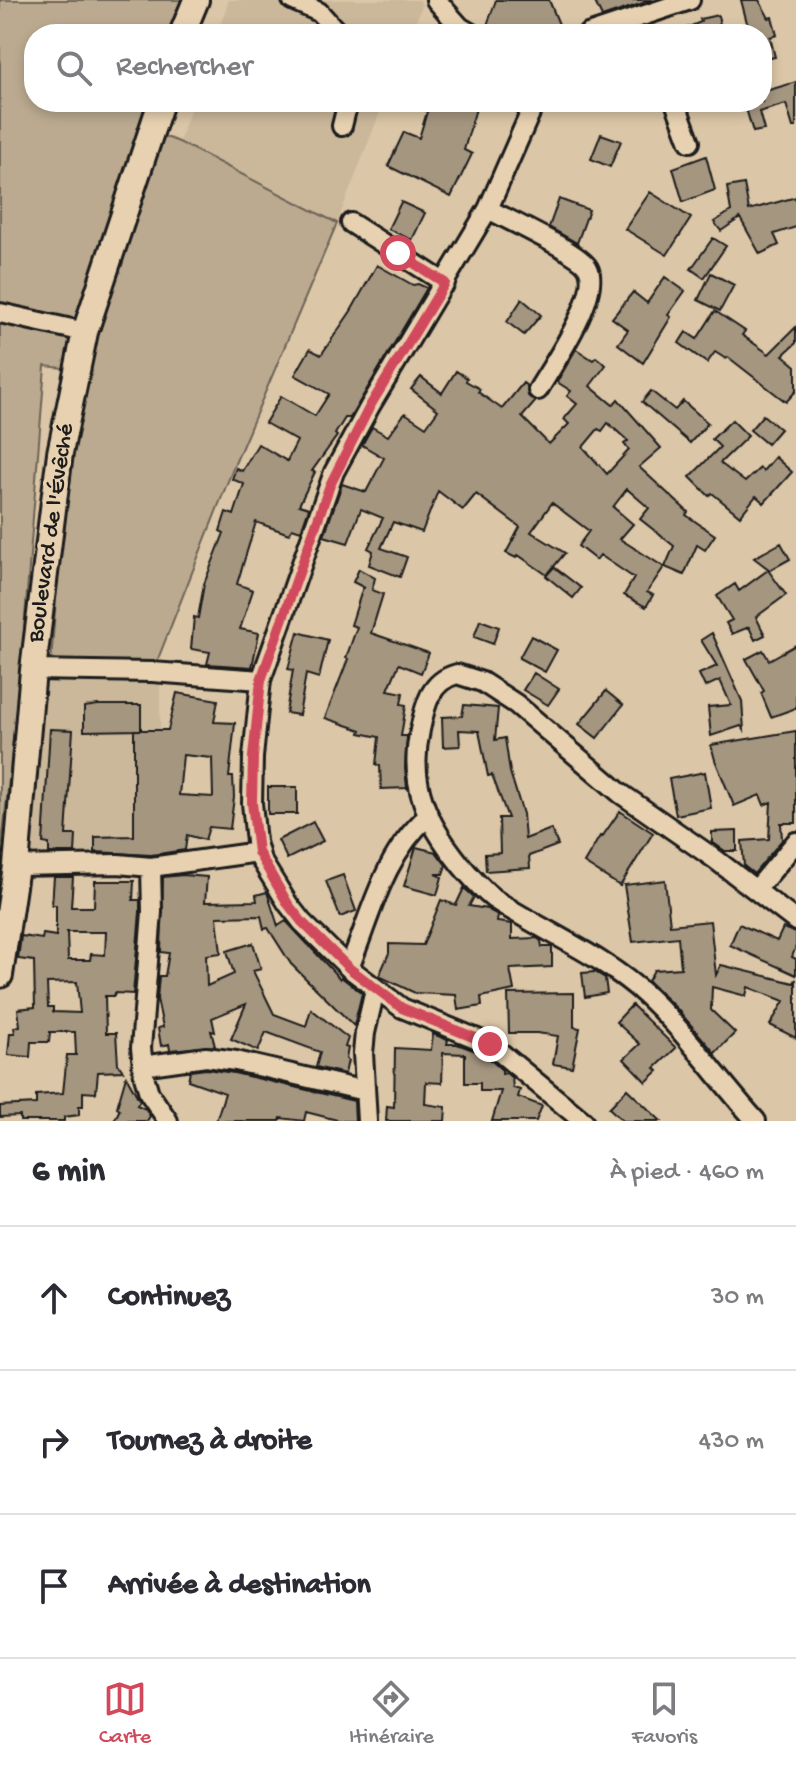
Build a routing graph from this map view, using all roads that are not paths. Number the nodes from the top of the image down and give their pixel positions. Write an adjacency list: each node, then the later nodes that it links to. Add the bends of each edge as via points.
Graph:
1 (196, 0): 6 (main road)
2 (292, 0): 7 (street, via 319,12)
3 (436, 0): 8 (street)
4 (690, 0): 5 (street)
5 (649, 16): 9 (street)
6 (186, 24)
7 (330, 24)
8 (457, 24)
9 (622, 24)
10 (158, 112): 20 (main road, Boulevard de l'Évêché)
11 (346, 112): 14 (street)
12 (531, 112): 16 (street)
13 (679, 112): 15 (street)
14 (342, 126)
15 (690, 142)
16 (488, 209): 18 (street); 21 (street, via 589,269 585,305)
17 (351, 223): 18 (street)
18 (445, 283): 23 (street, via 334,472)
19 (0, 313): 20 (street)
20 (85, 332): 22 (main road, Boulevard de l'Évêché, via 60,453)
21 (538, 390)
22 (33, 670): 23 (street); 27 (main road, Boulevard de l'Évêché)
23 (261, 680): 26 (street, via 252,803)
24 (427, 817): 29 (street, via 416,764 426,707 437,683 457,674 467,676 516,704 620,793); 31 (street, via 408,834 387,869); 39 (street, via 465,871 493,898 645,995)
25 (796, 842): 29 (street)
26 (258, 852): 28 (street); 31 (street, via 288,904)
27 (16, 866): 28 (street); 32 (main road, Boulevard de l'Évêché)
28 (151, 867): 34 (street)
29 (756, 890): 30 (street)
30 (796, 921)
31 (349, 968): 33 (street)
32 (0, 975)
33 (375, 990): 35 (street, via 365,1033); 38 (street, via 416,1015 490,1044)
34 (142, 1066): 35 (street, via 206,1057); 36 (street, via 149,1093)
35 (365, 1091): 37 (street)
36 (168, 1121)
37 (367, 1121)
38 (583, 1121)
39 (756, 1121)

